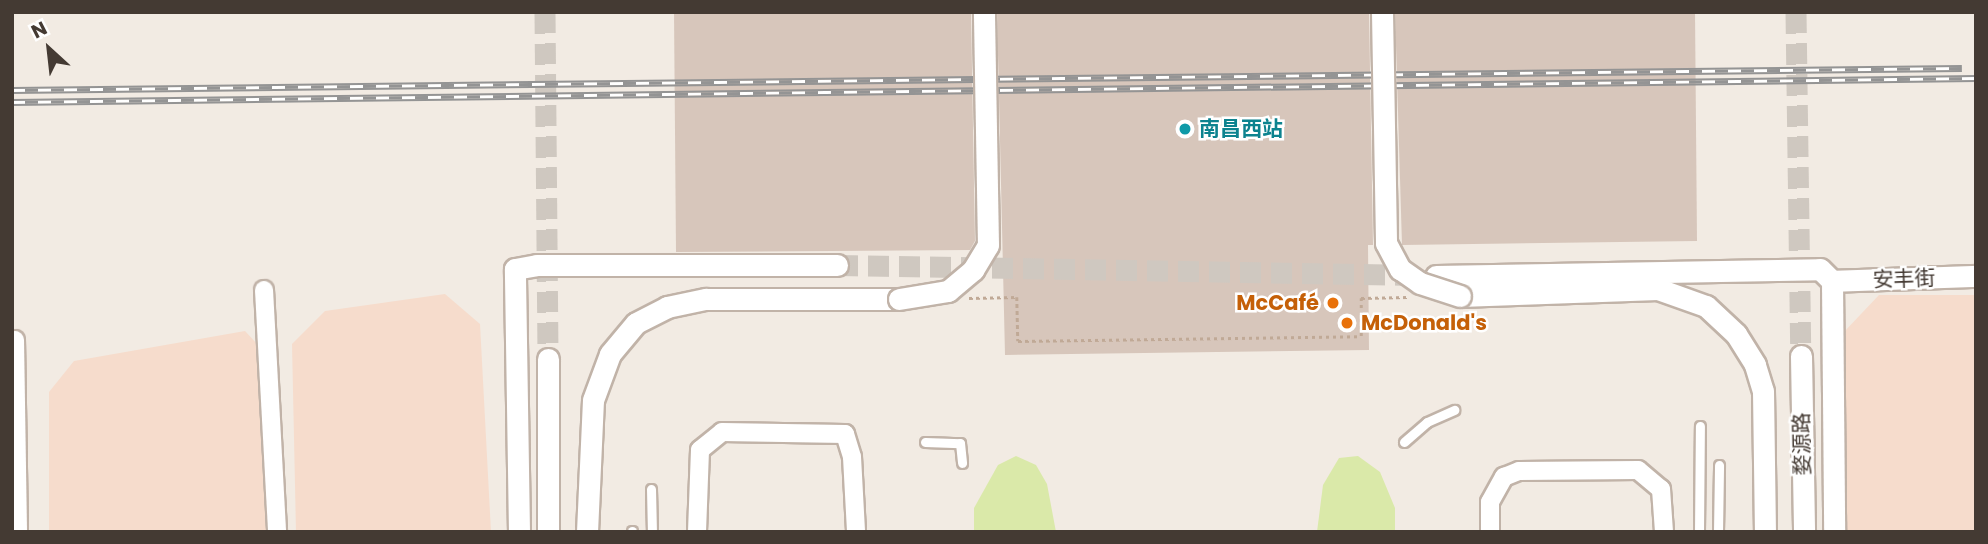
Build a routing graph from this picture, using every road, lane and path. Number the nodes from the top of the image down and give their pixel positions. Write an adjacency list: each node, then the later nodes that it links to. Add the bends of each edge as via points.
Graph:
1 (984, 12): 24 (street, bridge, via 988,245 973,270 948,291 899,299 706,299 667,307 636,323 610,354 593,400)
2 (1382, 12): 32 (street, bridge, via 1387,243 1400,269 1420,283 1460,296 1658,289 1706,306 1736,334 1755,365 1763,391)
3 (837, 265): 22 (street, via 537,265 515,269)
4 (1436, 276): 6 (street, via 1820,269)
5 (1976, 276): 6 (street, 安丰街)
6 (1832, 281): 34 (street)
7 (264, 290): 21 (street)
8 (1411, 297): 9 (path, via 1361,298 1362,336 1018,341 1017,297)
9 (965, 298)
10 (15, 340): 20 (street)
11 (1801, 356): 33 (street, 婺源路)
12 (548, 359): 23 (street)
13 (1454, 410): 16 (lane, via 1427,422)
14 (1700, 426): 30 (lane)
15 (925, 442): 17 (lane, via 960,443)
16 (1404, 442)
17 (962, 463)
18 (1719, 465): 31 (lane)
19 (651, 489): 25 (lane)
20 (18, 532)
21 (277, 532)
22 (519, 532)
23 (548, 532)
24 (587, 532)
25 (652, 532)
26 (697, 532): 27 (street, via 700,450 722,432 845,434 852,457)
27 (856, 532)
28 (1490, 532): 29 (street, via 1490,502 1504,477 1519,471 1638,470 1652,477 1661,489)
29 (1664, 532)
30 (1699, 532)
31 (1718, 532)
32 (1765, 532)
33 (1804, 532)
34 (1834, 532)

